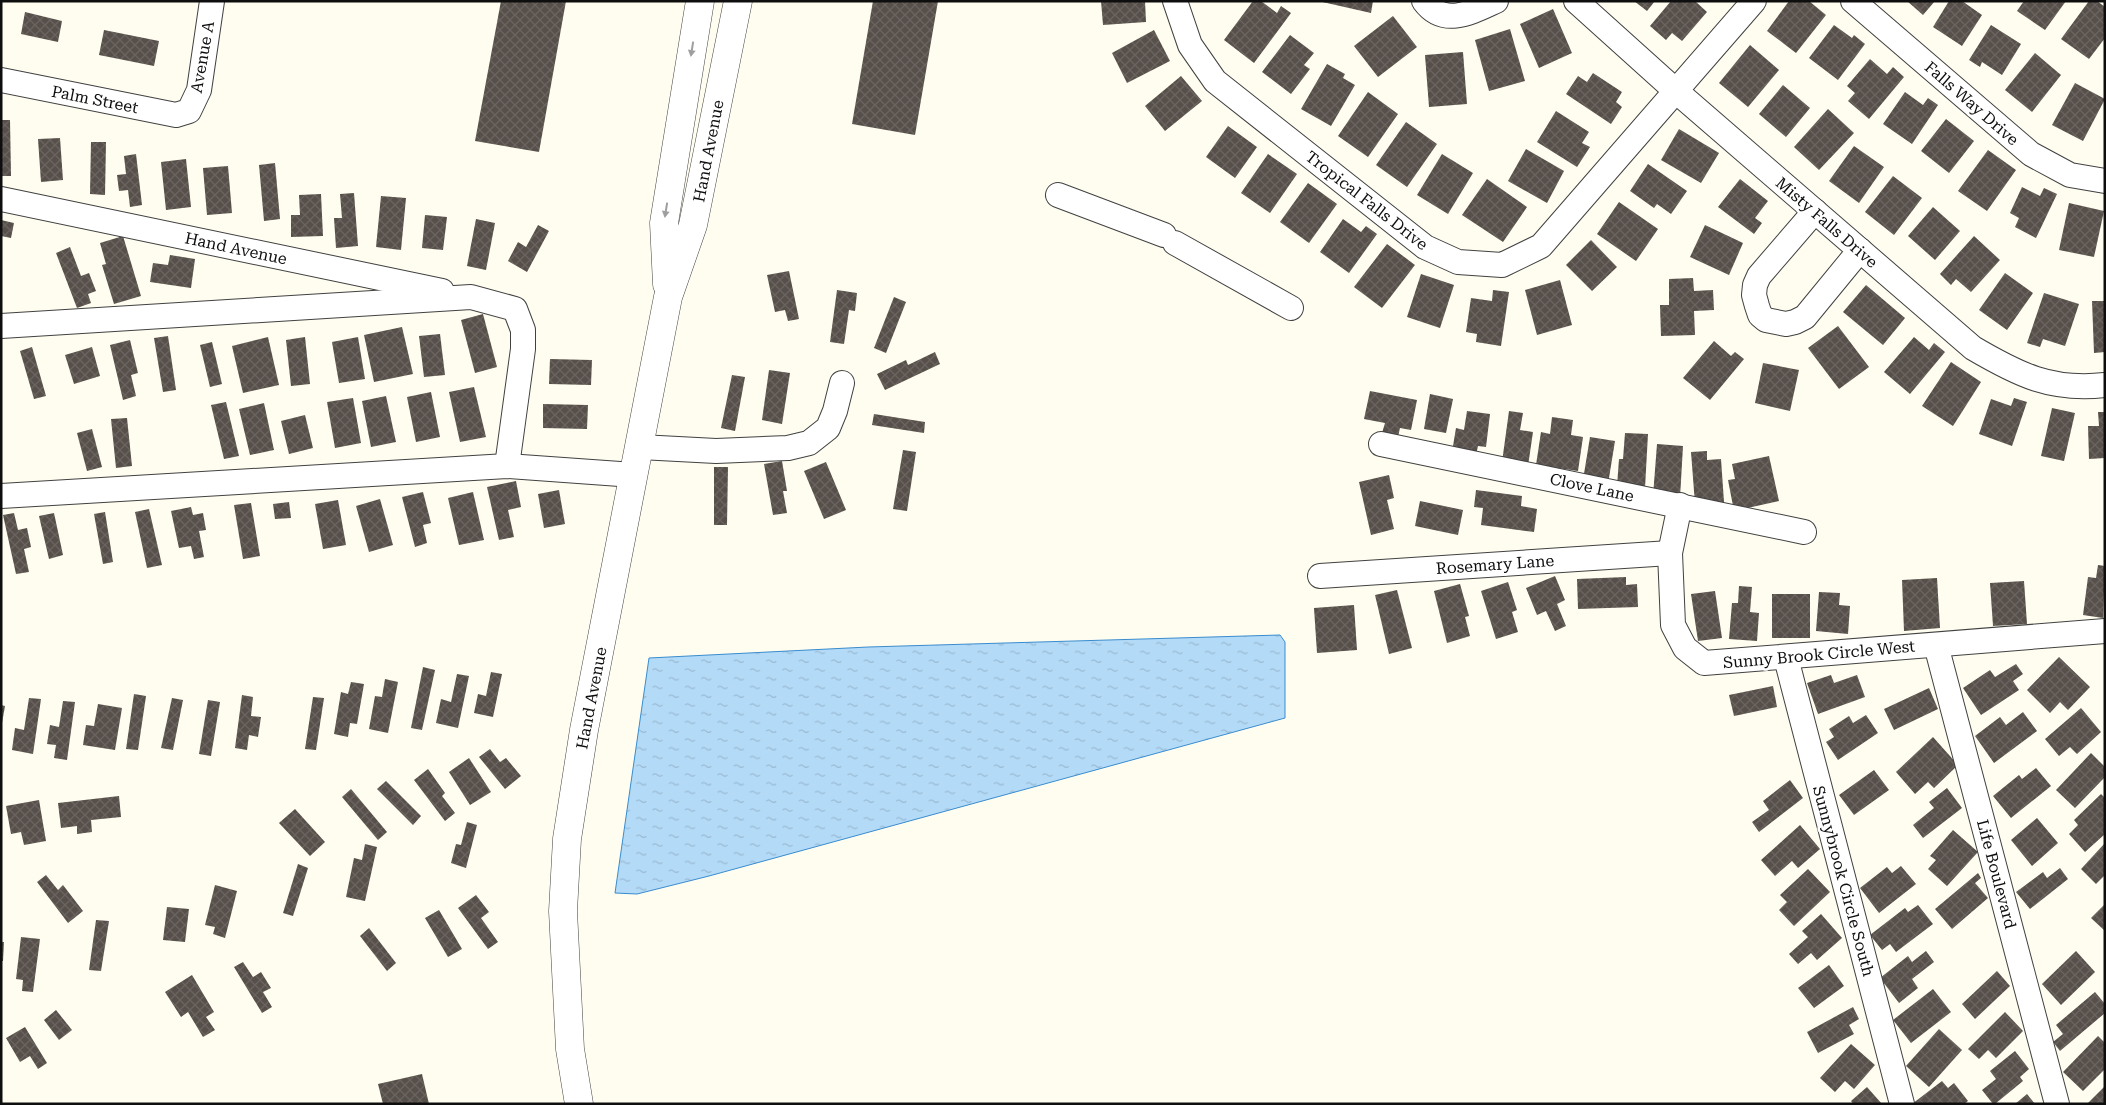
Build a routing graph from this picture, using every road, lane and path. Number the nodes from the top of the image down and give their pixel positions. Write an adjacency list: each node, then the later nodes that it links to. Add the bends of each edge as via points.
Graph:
1 (212, 1): 12 (street, Avenue A, via 199,90)
2 (700, 1): 19 (street, Hand Avenue, one-way to 19, via 664,223)
3 (738, 1): 19 (street, Hand Avenue, via 694,225)
4 (1175, 1): 11 (street, Tropical Falls Drive, via 1190,46 1215,81 1425,248 1458,262 1502,265 1541,246)
5 (1424, 1): 6 (street, via 1432,11 1454,16 1468,14)
6 (1496, 1)
7 (1576, 1): 11 (street, Misty Falls Drive)
8 (1754, 1): 11 (street, Tropical Falls Drive)
9 (1853, 1): 13 (street, Falls Way Drive, via 2032,154 2070,174)
10 (1, 80): 12 (street, Palm Street, via 176,115)
11 (1676, 92): 16 (street, Misty Falls Drive)
12 (189, 111)
13 (2105, 181)
14 (1058, 195): 20 (street, via 1170,239)
15 (1, 199): 18 (street, Hand Avenue)
16 (1815, 211): 17 (street, Misty Falls Drive); 17 (street, via 1759,276 1754,295 1760,315 1766,320 1786,324 1805,317)
17 (1860, 250): 23 (street, Misty Falls Drive, via 1973,348 2011,371 2054,385)
18 (471, 297): 21 (street); 26 (street, Hand Avenue, via 515,309 522,330 523,349)
19 (668, 297): 25 (street, Hand Avenue)
20 (1291, 308)
21 (1, 326)
22 (842, 383): 25 (street, via 828,428 809,443 788,448 716,451)
23 (2105, 385)
24 (1380, 444): 29 (street, Clove Lane)
25 (640, 447): 27 (street, Hand Avenue)
26 (506, 466): 27 (street); 28 (street)
27 (634, 475): 36 (street, Hand Avenue, via 584,730 568,839 563,911 570,1049)
28 (1, 496)
29 (1680, 506): 30 (street, Clove Lane); 31 (street, Sunny Brook Circle West)
30 (1804, 532)
31 (1670, 553): 32 (street, Rosemary Lane); 35 (street, Sunny Brook Circle West, via 1673,625 1685,648 1704,663)
32 (1320, 576)
33 (2105, 631): 34 (street, Sunny Brook Circle West)
34 (1936, 645): 35 (street, Sunny Brook Circle West); 38 (street, Life Boulevard)
35 (1786, 658): 37 (street, Sunnybrook Circle South)
36 (579, 1104)
37 (1902, 1104)
38 (2057, 1104)

